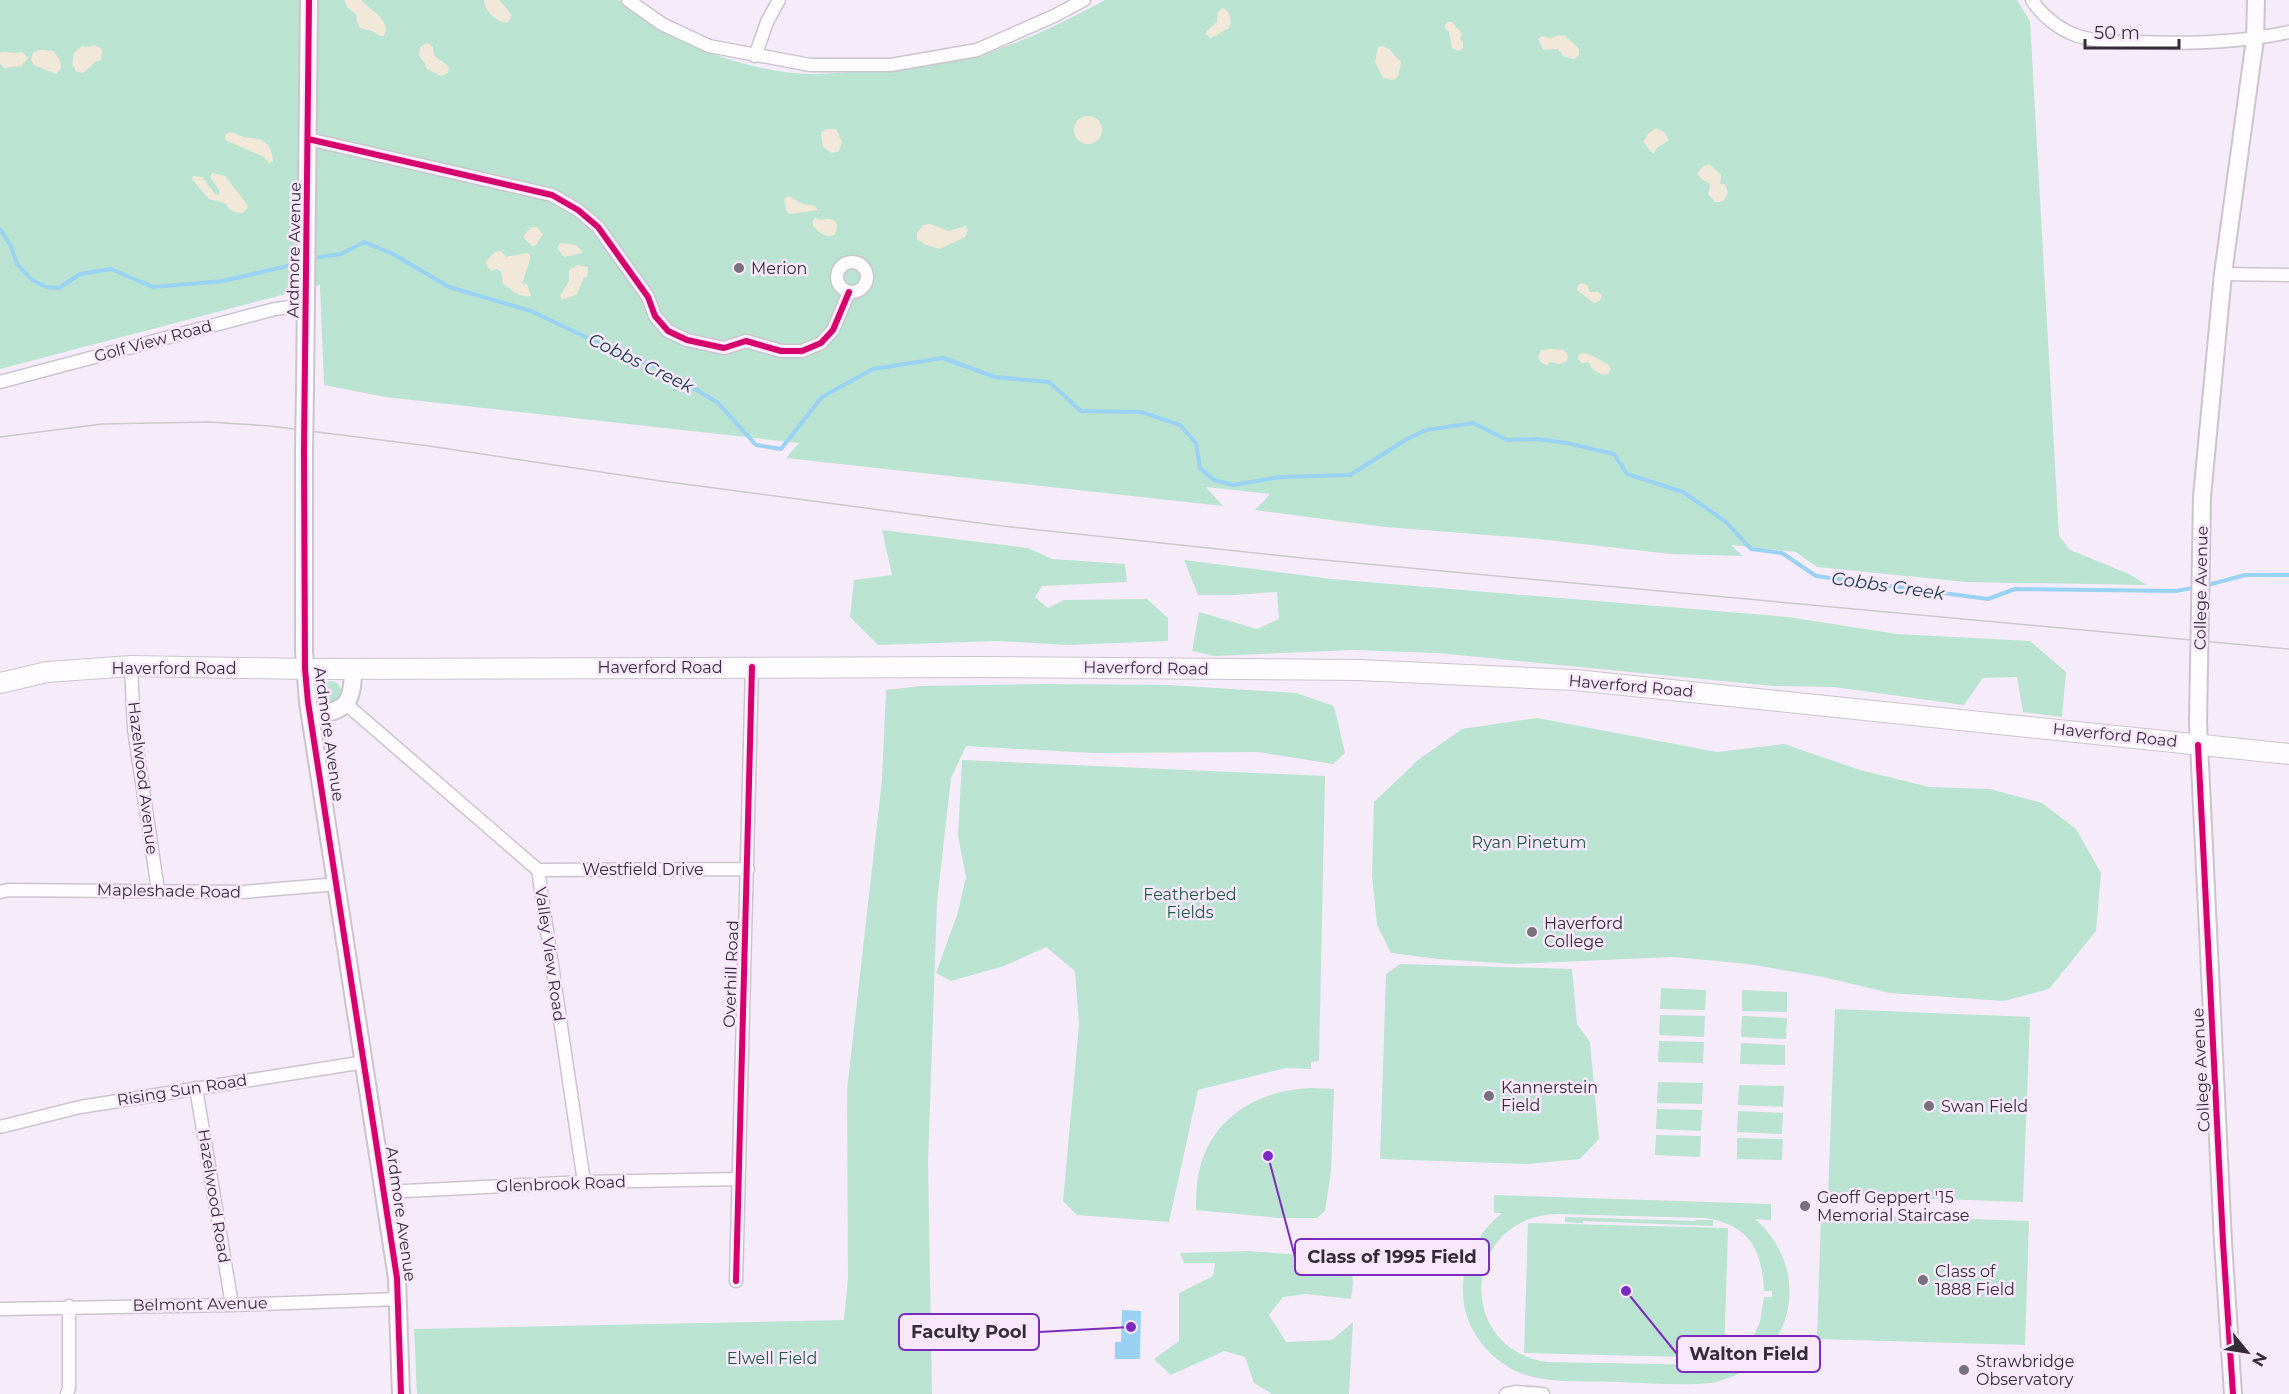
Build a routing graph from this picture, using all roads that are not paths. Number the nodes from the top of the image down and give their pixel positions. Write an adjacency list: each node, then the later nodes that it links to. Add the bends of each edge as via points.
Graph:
1 (309, 0): 10 (street, Ardmore Avenue)
2 (628, 0): 9 (street, via 662,24 709,46)
3 (779, 0): 9 (street)
4 (1084, 0): 9 (street, via 977,50 891,65 810,65)
5 (2032, 0): 8 (street, via 2062,29 2095,40 2175,44)
6 (2256, 0): 8 (street, College Avenue)
7 (2289, 32): 8 (street)
8 (2255, 39): 11 (street, College Avenue)
9 (755, 56)
10 (308, 139): 13 (street, via 552,195 598,227 648,297 655,316 668,331 687,340 724,348 746,341 781,351 802,351 821,343 833,330); 14 (street, Ardmore Avenue)
11 (2223, 274): 12 (street); 23 (street, College Avenue, bridge, via 2202,497)
12 (2289, 275)
13 (849, 292)
14 (307, 305): 15 (street, Golf View Road, via 275,309); 18 (street, Ardmore Avenue, bridge)
15 (0, 382)
16 (131, 666): 18 (main road, Haverford Road); 20 (main road, Haverford Road, via 47,672); 28 (street, Hazelwood Avenue, via 134,729)
17 (752, 667): 19 (main road, Haverford Road); 23 (main road, Haverford Road, via 1359,669 1575,680); 25 (street, Overhill Road)
18 (305, 669): 19 (main road, Haverford Road); 22 (street, Ardmore Avenue)
19 (353, 669): 21 (street, via 352,690)
20 (0, 683)
21 (346, 704): 22 (street, via 331,713); 26 (street, Valley View Road)
22 (310, 716): 27 (street, Ardmore Avenue)
23 (2198, 745): 24 (main road, Haverford Road); 45 (street, College Avenue)
24 (2289, 754)
25 (748, 869): 26 (street, Westfield Drive); 33 (street, Overhill Road)
26 (538, 870): 34 (street, Valley View Road)
27 (338, 884): 28 (street, Mapleshade Road, via 243,892); 30 (street, Ardmore Avenue)
28 (158, 890): 29 (street, Mapleshade Road)
29 (0, 892)
30 (365, 1062): 31 (street, Rising Sun Road); 35 (street, Ardmore Avenue)
31 (196, 1088): 32 (street, Rising Sun Road, via 80,1107); 38 (street, Hazelwood Road)
32 (0, 1127)
33 (737, 1179): 34 (street, Glenbrook Road); 36 (street, Overhill Road)
34 (584, 1182): 35 (street, Glenbrook Road)
35 (385, 1192): 37 (street, Ardmore Avenue)
36 (736, 1281)
37 (399, 1299): 38 (street, Belmont Avenue); 42 (street, Ardmore Avenue)
38 (232, 1305): 39 (street, Belmont Avenue)
39 (69, 1306): 40 (street, Belmont Avenue); 41 (street)
40 (0, 1309)
41 (67, 1394)
42 (401, 1394)
43 (1506, 1394): 44 (street)
44 (1543, 1394)
45 (2233, 1394)

